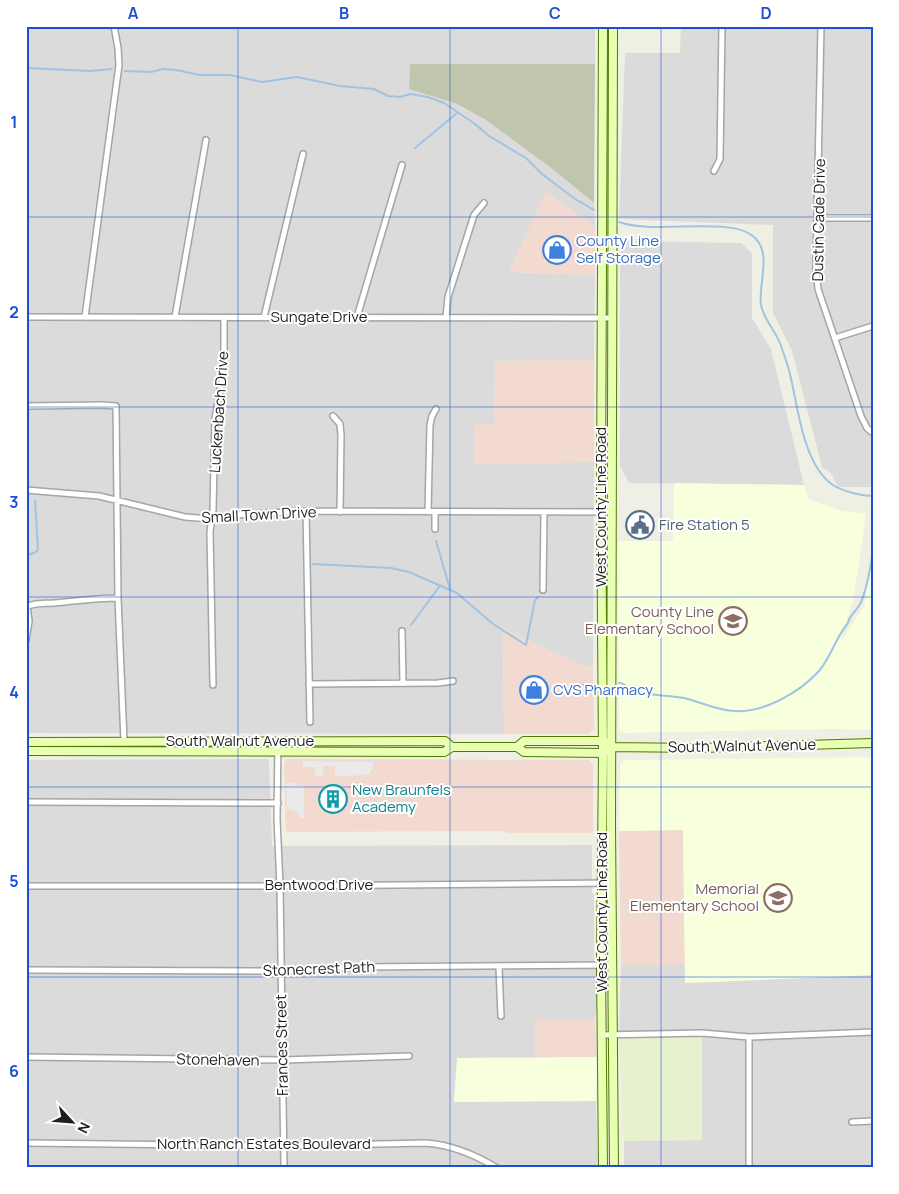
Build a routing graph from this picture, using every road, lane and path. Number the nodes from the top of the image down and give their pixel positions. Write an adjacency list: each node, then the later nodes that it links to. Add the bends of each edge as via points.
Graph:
1 (114, 26): 16 (street, via 119,57)
2 (603, 26): 13 (main road, West County Line Road)
3 (612, 26): 14 (main road, West County Line Road)
4 (722, 26): 9 (street, via 720,159)
5 (822, 26): 11 (street, Dustin Cade Drive)
6 (206, 140): 17 (street)
7 (303, 154): 18 (street)
8 (402, 165): 19 (street)
9 (714, 171)
10 (484, 202): 20 (street, via 474,215 448,297)
11 (818, 218): 12 (street); 25 (street, Dustin Cade Drive, via 818,289)
12 (873, 218)
13 (602, 238): 14 (main road); 22 (main road, West County Line Road)
14 (612, 238): 23 (main road, West County Line Road)
15 (26, 317): 16 (street, Sungate Drive)
16 (85, 317): 17 (street, Sungate Drive)
17 (175, 317): 21 (street, Sungate Drive)
18 (264, 317): 19 (street, Sungate Drive); 21 (street, Sungate Drive)
19 (356, 317): 20 (street, Sungate Drive)
20 (446, 317): 22 (street, Sungate Drive)
21 (224, 318): 39 (street, Luckenbach Drive, via 222,380 215,419)
22 (602, 318): 23 (street, Sungate Drive); 37 (main road, West County Line Road)
23 (612, 318): 38 (main road, West County Line Road)
24 (873, 326): 25 (street)
25 (835, 338): 29 (street, Dustin Cade Drive, via 861,416)
26 (26, 406): 31 (street, via 116,406)
27 (436, 409): 34 (street, via 430,425)
28 (333, 416): 33 (street, via 340,424 341,435)
29 (873, 433)
30 (26, 490): 31 (street, Small Town Drive)
31 (116, 500): 39 (street, Small Town Drive, via 186,517); 42 (street)
32 (306, 511): 33 (street, Small Town Drive); 39 (street, Small Town Drive); 47 (street)
33 (340, 512): 34 (street, Small Town Drive)
34 (428, 512): 35 (street, Small Town Drive)
35 (435, 512): 36 (street, Small Town Drive); 40 (street)
36 (544, 512): 37 (street, Small Town Drive); 41 (street)
37 (601, 512): 38 (street, Small Town Drive); 52 (main road, West County Line Road)
38 (610, 512): 57 (main road, West County Line Road)
39 (212, 519): 48 (street, Luckenbach Drive)
40 (435, 529)
41 (543, 590)
42 (118, 598): 44 (street, via 28,606); 50 (street)
43 (402, 631): 46 (street)
44 (26, 640)
45 (453, 681): 46 (street)
46 (403, 683): 47 (street)
47 (309, 684): 49 (street)
48 (213, 685)
49 (310, 722)
50 (124, 741): 51 (main road, South Walnut Avenue); 53 (main road, South Walnut Avenue)
51 (278, 741): 55 (main road, South Walnut Avenue, via 445,742); 59 (street, Frances Street)
52 (603, 741): 56 (main road, South Walnut Avenue, via 524,741); 57 (main road); 60 (main road, West County Line Road)
53 (26, 742)
54 (873, 743): 57 (main road, South Walnut Avenue)
55 (452, 747): 56 (main road, South Walnut Avenue); 59 (main road, South Walnut Avenue, via 444,752)
56 (517, 747): 60 (main road, South Walnut Avenue, via 524,752)
57 (611, 747): 60 (main road); 64 (main road, West County Line Road)
58 (26, 751): 59 (main road, South Walnut Avenue)
59 (277, 752): 62 (street, Frances Street)
60 (603, 753): 63 (main road, West County Line Road)
61 (26, 802): 62 (street)
62 (278, 803): 66 (street, Frances Street)
63 (601, 883): 64 (street, Bentwood Drive); 66 (street, Bentwood Drive); 67 (main road, West County Line Road)
64 (611, 883): 68 (main road, West County Line Road)
65 (26, 886): 66 (street, Bentwood Drive)
66 (280, 886): 71 (street, Frances Street)
67 (601, 965): 68 (street, Stonecrest Path); 69 (street, Stonecrest Path); 74 (main road, West County Line Road)
68 (612, 965): 75 (main road, West County Line Road)
69 (499, 967): 71 (street, Stonecrest Path, via 358,967); 72 (street)
70 (26, 970): 71 (street, Stonecrest Path)
71 (281, 971): 79 (street, Frances Street)
72 (501, 1016)
73 (873, 1032): 76 (street)
74 (602, 1035): 75 (street); 86 (main road, West County Line Road)
75 (613, 1035): 76 (street, via 702,1033); 87 (main road, West County Line Road)
76 (749, 1037): 88 (street)
77 (409, 1056): 79 (street, Stonehaven)
78 (26, 1057): 79 (street, Stonehaven)
79 (283, 1060): 83 (street, Frances Street)
80 (873, 1121): 81 (street)
81 (852, 1122)
82 (26, 1144): 83 (street, North Ranch Estates Boulevard)
83 (284, 1146): 84 (street, Frances Street); 85 (street, North Ranch Estates Boulevard, via 436,1144 461,1149)
84 (284, 1168)
85 (497, 1168)
86 (603, 1168)
87 (614, 1168)
88 (750, 1168)

